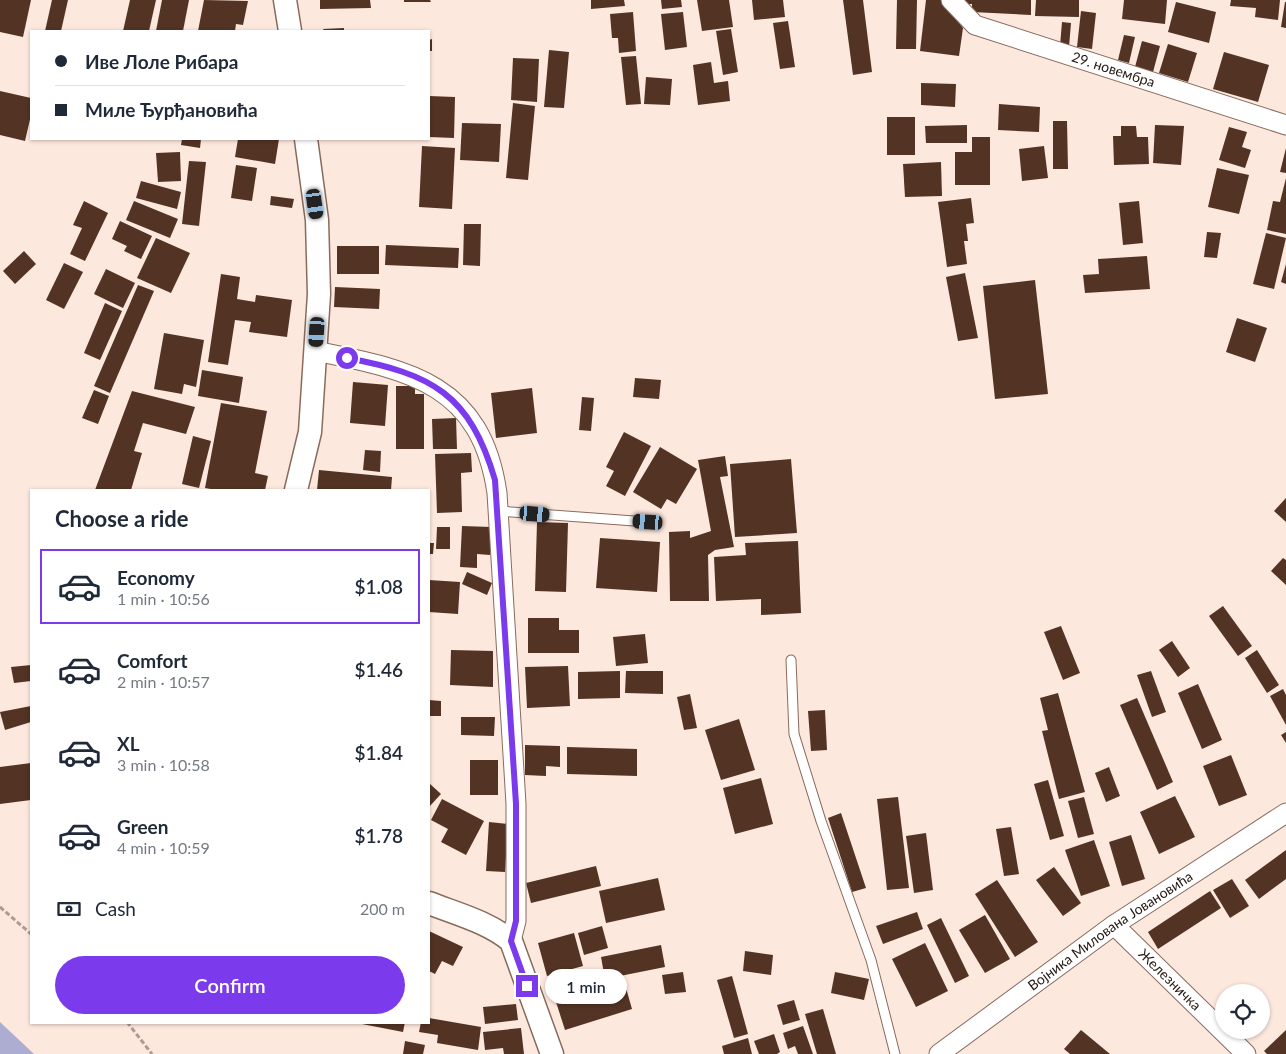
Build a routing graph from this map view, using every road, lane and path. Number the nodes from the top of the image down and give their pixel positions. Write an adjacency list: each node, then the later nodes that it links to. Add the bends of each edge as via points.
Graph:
1 (285, 0): 3 (street)
2 (951, 0): 4 (street, 29. новембра, via 975,25)
3 (290, 30)
4 (1286, 125)
5 (306, 140): 6 (street, via 317,220 320,294)
6 (315, 351): 7 (street, via 310,432); 8 (street, via 401,371 440,389 456,402 469,418 486,450 495,480)
7 (296, 489)
8 (498, 511): 9 (lane); 16 (street, via 516,804 516,921)
9 (648, 522)
10 (791, 660): 20 (lane, via 794,734 821,821 871,960)
11 (1286, 814): 14 (street, Војника Милована Јовановића)
12 (430, 903): 16 (street, via 484,924)
13 (0, 907): 15 (path)
14 (1114, 925): 21 (street, Војника Милована Јовановића); 22 (street, Железничка)
15 (30, 933)
16 (511, 941): 19 (street)
17 (129, 1024): 18 (path)
18 (152, 1054)
19 (552, 1054)
20 (895, 1054)
21 (939, 1054)
22 (1246, 1054)

